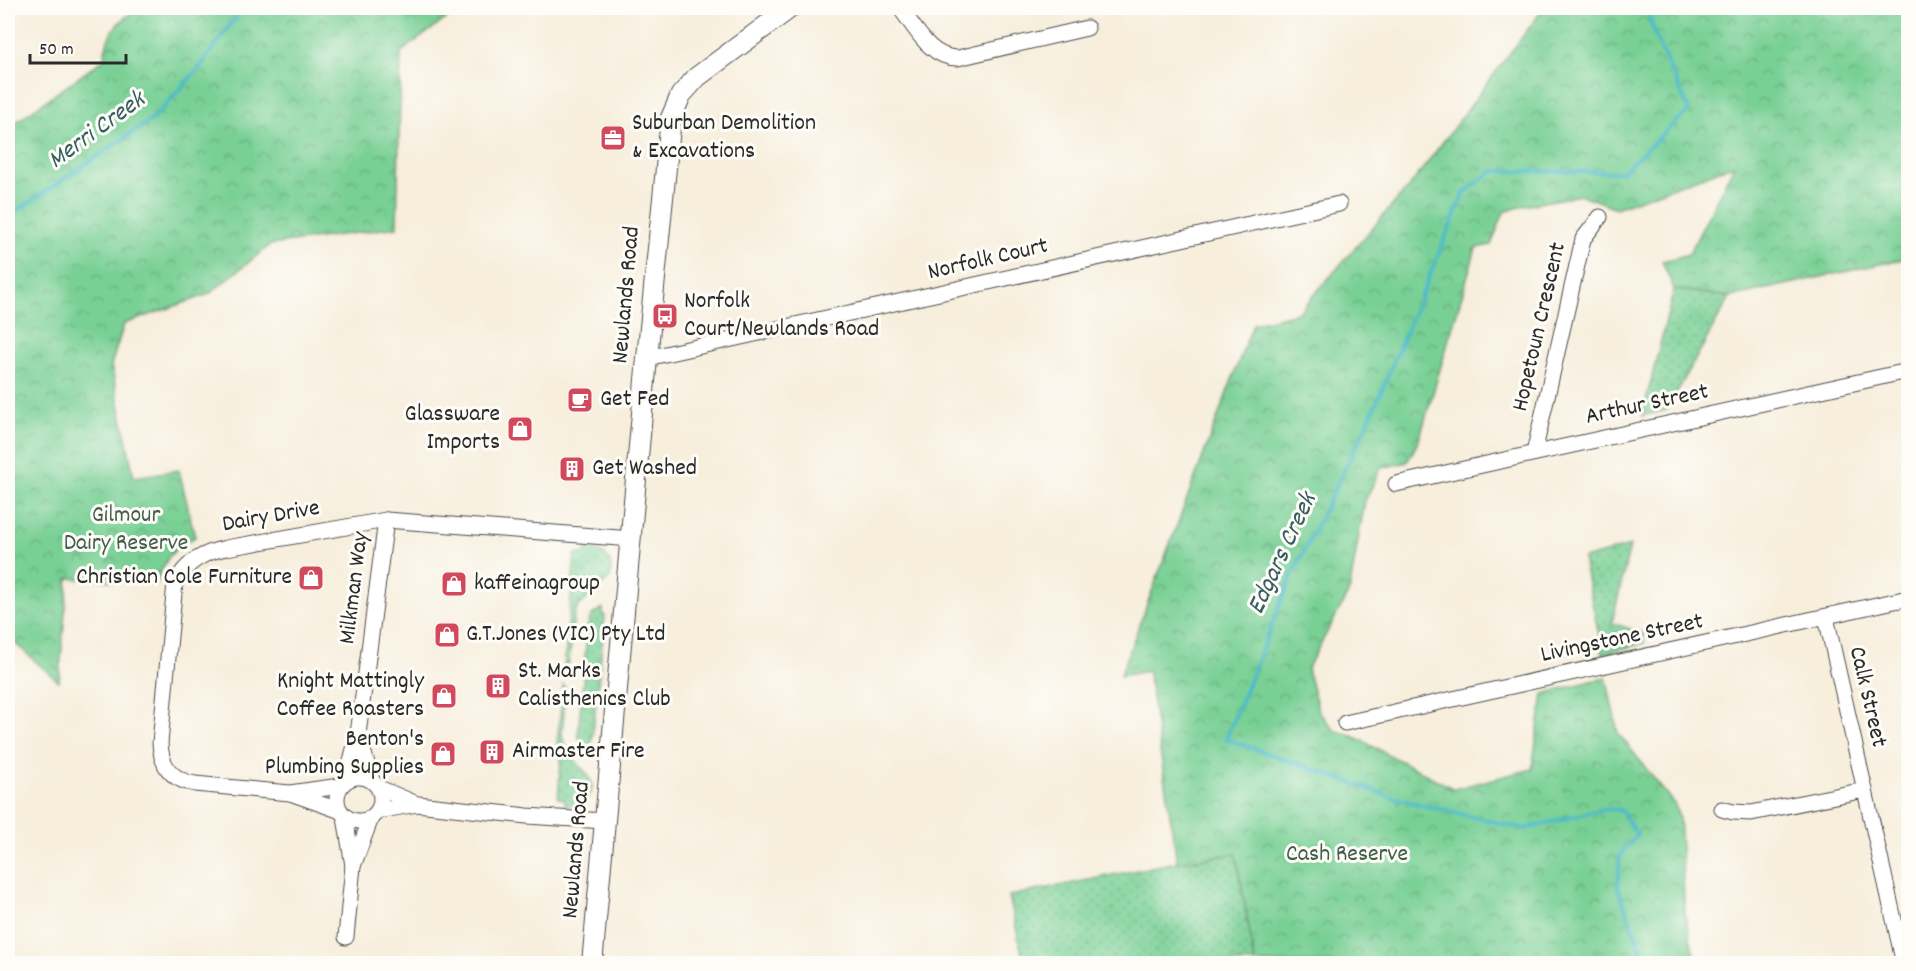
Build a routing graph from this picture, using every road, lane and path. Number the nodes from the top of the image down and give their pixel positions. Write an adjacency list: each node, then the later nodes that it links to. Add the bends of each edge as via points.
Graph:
1 (790, 8): 6 (street, Newlands Road, via 697,77 681,95 671,118)
2 (900, 8): 3 (street, via 929,46 942,57 950,58)
3 (1087, 28)
4 (1339, 204): 6 (street, Norfolk Court)
5 (1600, 217): 8 (street, Hopetoun Crescent, via 1583,239)
6 (647, 358): 11 (street, Newlands Road)
7 (1908, 370): 8 (street, Arthur Street)
8 (1534, 453): 9 (street, Arthur Street)
9 (1396, 483)
10 (386, 520): 11 (street, Dairy Drive); 15 (street, Milkman Way); 19 (street, Dairy Drive, via 209,552 188,565 175,583 160,743 166,768 181,781)
11 (632, 539): 24 (street, Newlands Road)
12 (1908, 598): 13 (street, Livingstone Street)
13 (1826, 617): 14 (street, Livingstone Street); 18 (street, Calk Street)
14 (1345, 723)
15 (358, 734): 16 (street, Milkman Way); 17 (street, Milkman Way)
16 (343, 783): 17 (street, via 359,776); 19 (street, Dairy Drive); 22 (street, via 336,798)
17 (376, 784): 20 (street); 23 (street, via 382,800)
18 (1864, 790): 21 (street, via 1751,813); 28 (street, Calk Street)
19 (290, 793): 22 (street, Dairy Drive)
20 (417, 804): 23 (street); 24 (street)
21 (1722, 809)
22 (342, 813): 23 (street, via 358,822); 25 (street)
23 (375, 815): 25 (street)
24 (605, 821): 27 (street, Newlands Road)
25 (353, 866): 26 (street)
26 (346, 937)
27 (592, 963)
28 (1904, 963)

